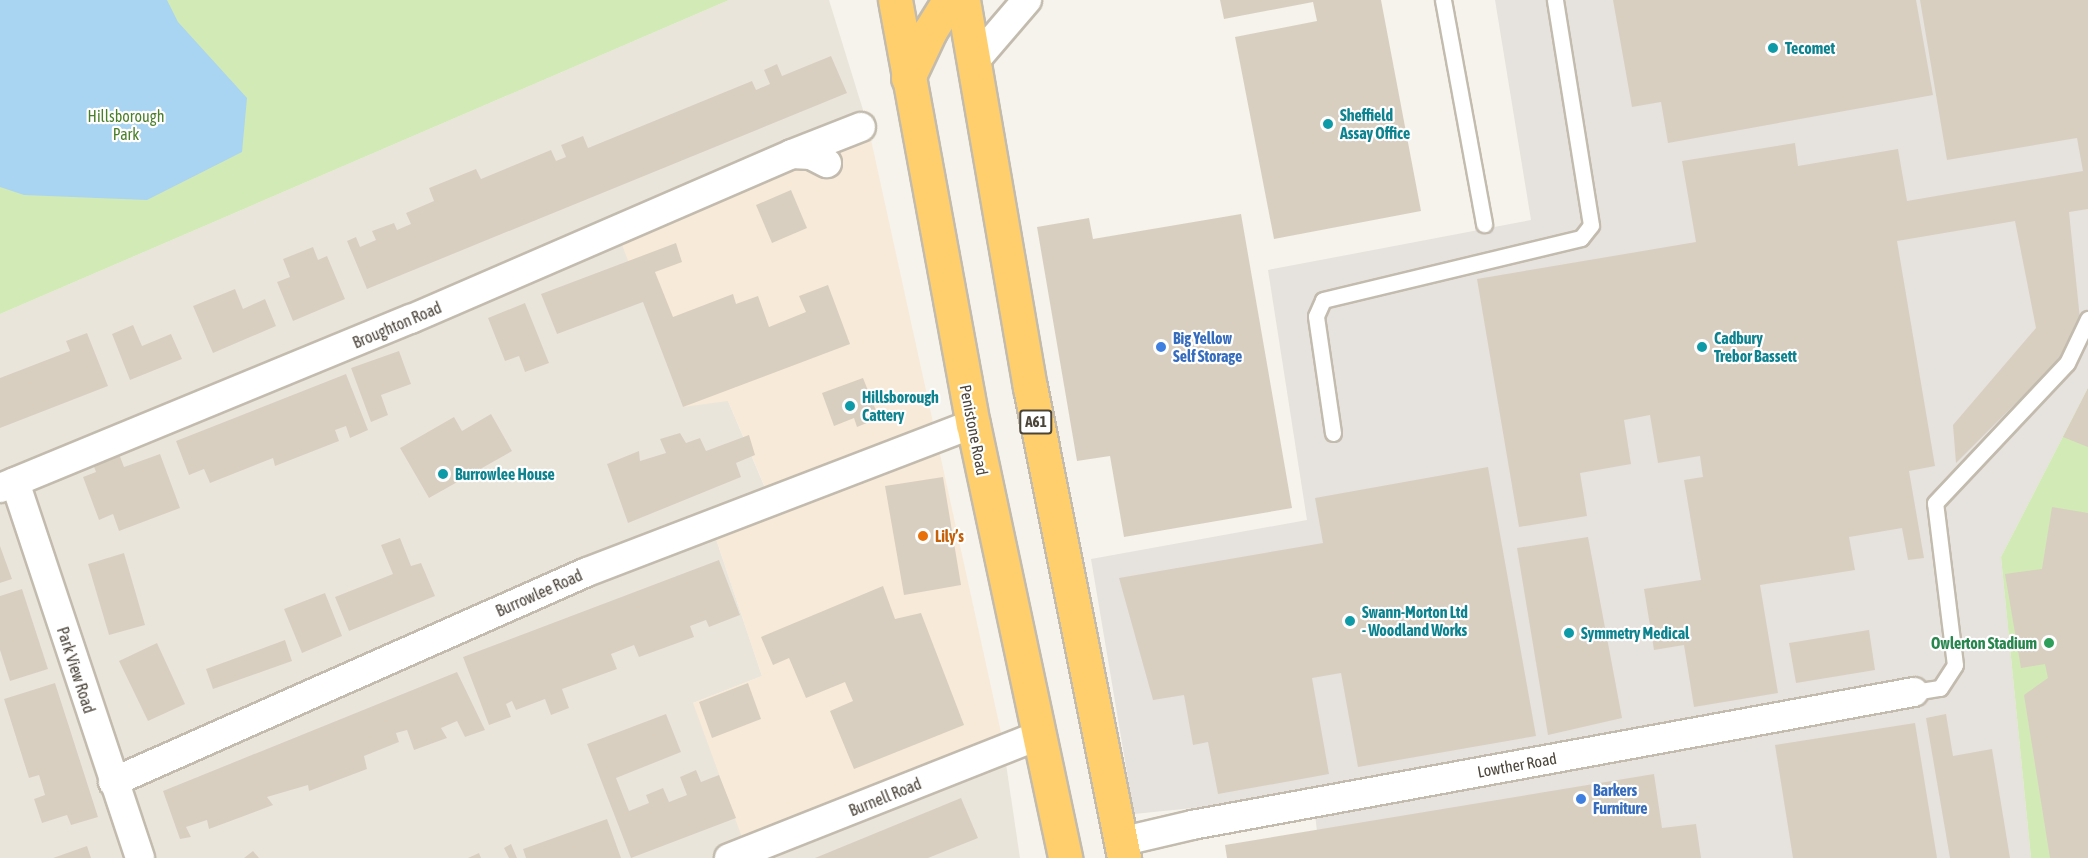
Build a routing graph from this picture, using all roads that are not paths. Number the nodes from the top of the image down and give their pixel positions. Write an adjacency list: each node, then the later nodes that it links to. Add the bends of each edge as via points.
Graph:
1 (895, 0): 8 (highway, Penistone Road)
2 (949, 0): 8 (highway)
3 (963, 0): 7 (highway, A61)
4 (1027, 0): 7 (street)
5 (1443, 0): 12 (lane)
6 (1555, 0): 15 (lane, via 1591,225 1581,238 1323,300 1316,316)
7 (973, 63): 20 (highway, A61, via 1030,387)
8 (908, 78): 14 (highway, Penistone Road)
9 (861, 127): 10 (street, Broughton Road)
10 (792, 154): 11 (street, via 811,155); 16 (street, Broughton Road, via 411,320)
11 (827, 163)
12 (1484, 224)
13 (2088, 319): 17 (lane, via 2067,363 1935,503 1955,665 1940,688)
14 (973, 424): 18 (highway, Penistone Road, via 1015,635); 19 (street, Burrowlee Road, via 587,572)
15 (1333, 433)
16 (8, 485): 19 (street, Park View Road)
17 (1914, 692): 20 (street, Lowther Road, via 1192,825)
18 (1040, 735): 22 (street, Burnell Road); 23 (highway, Penistone Road)
19 (113, 782): 21 (street, Park View Road)
20 (1122, 850)
21 (140, 858)
22 (729, 858)
23 (1065, 858)

